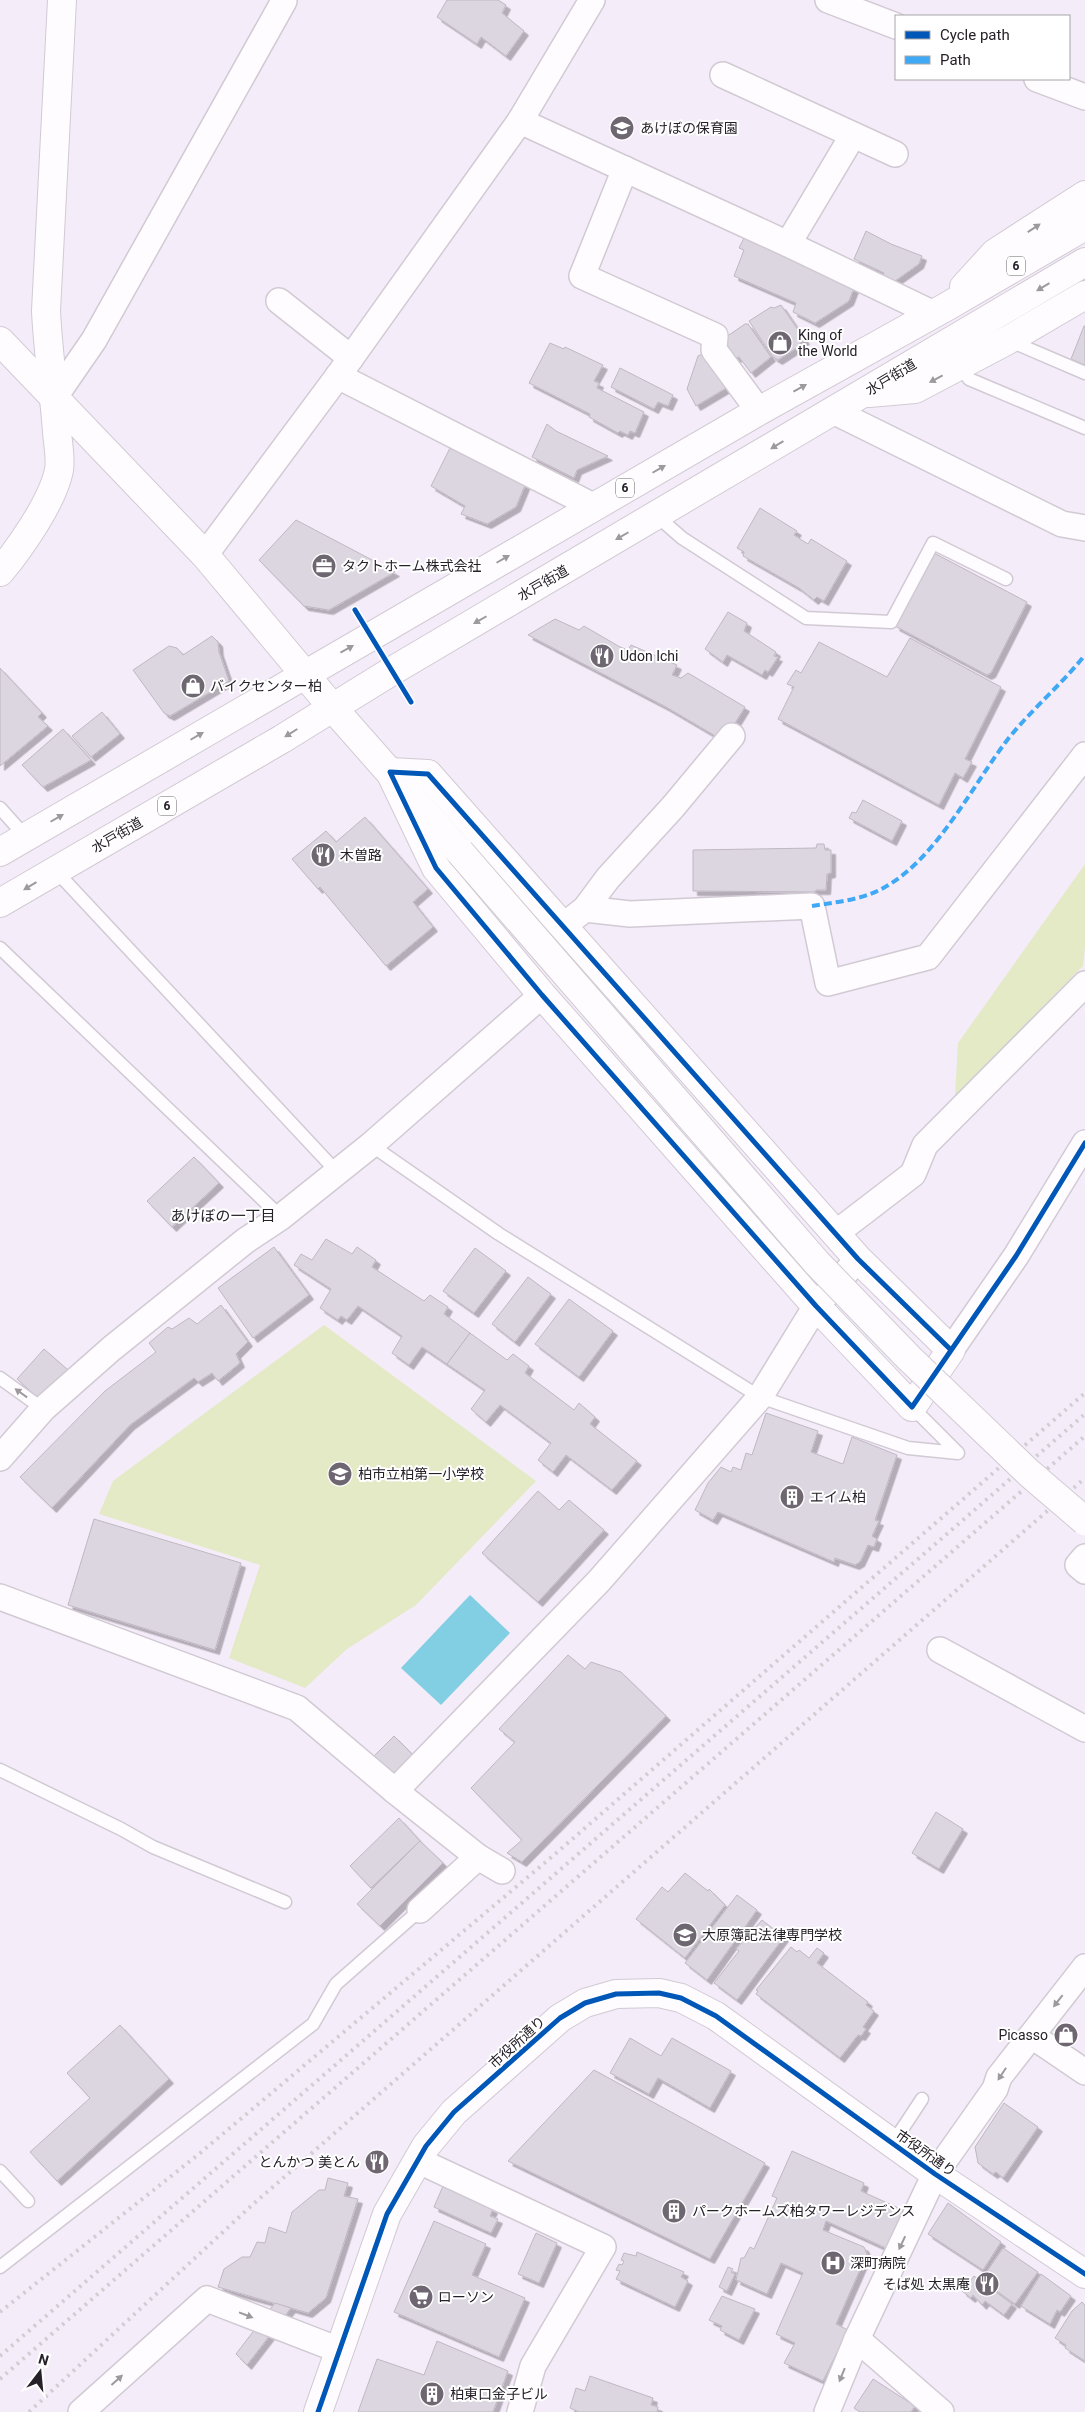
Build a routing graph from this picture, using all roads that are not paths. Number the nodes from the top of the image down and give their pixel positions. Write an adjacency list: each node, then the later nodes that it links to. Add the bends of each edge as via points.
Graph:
1 (62, 0): 26 (main road, via 46,311)
2 (592, 0): 9 (street)
3 (828, 0): 5 (street)
4 (284, 1): 26 (street, via 94,340)
5 (895, 26)
6 (723, 75): 10 (street)
7 (1040, 80): 8 (street)
8 (1085, 97)
9 (520, 122): 12 (street); 23 (street)
10 (853, 135): 11 (street); 15 (street)
11 (895, 154)
12 (625, 169): 15 (street); 27 (street, via 582,276 715,336 714,350)
13 (1085, 196): 19 (main road, one-way to 13, via 995,253)
14 (1085, 226): 19 (main road, 6)
15 (788, 244): 19 (street)
16 (1085, 262): 25 (main road, 水戸街道 / 6, one-way to 25)
17 (1085, 295): 20 (main road)
18 (279, 301): 23 (street)
19 (940, 310): 27 (main road, 6, one-way to 19)
20 (1008, 340): 22 (main road); 24 (lane)
21 (0, 341): 26 (main road)
22 (960, 366): 25 (main road, one-way to 25, via 915,389); 29 (lane, via 969,379)
23 (344, 367): 30 (street); 33 (street)
24 (1085, 373)
25 (864, 393): 28 (main road, 水戸街道 / 6)
26 (54, 398): 33 (main road); 34 (main road, via 60,470 30,531)
27 (759, 411): 30 (main road, 6, one-way to 27)
28 (833, 411): 31 (main road, 水戸街道 / 6, one-way to 31); 32 (street, via 1062,524)
29 (1085, 428)
30 (594, 506): 36 (main road, 6, one-way to 30)
31 (657, 516): 35 (lane, via 682,538 806,618 891,622 933,543); 37 (main road, 水戸街道 / 6, one-way to 37)
32 (1085, 528)
33 (205, 555): 36 (main road)
34 (0, 572)
35 (1006, 579)
36 (305, 673): 37 (main road); 42 (main road, 6, one-way to 36)
37 (332, 708): 40 (main road); 44 (main road, 水戸街道 / 6, one-way to 44)
38 (732, 736): 46 (street, via 608,878)
39 (1085, 755): 46 (street, via 928,957 828,983 812,906 630,914)
40 (390, 772): 47 (main road, via 428,774); 50 (main road, via 436,868); 64 (main road, bridge, via 816,1263 909,1358 1029,1473)
41 (0, 808): 42 (lane)
42 (25, 836): 43 (main road, 6)
43 (0, 852)
44 (56, 870): 45 (main road, 水戸街道 / 6, one-way to 45); 53 (lane)
45 (0, 903)
46 (585, 909): 47 (street)
47 (563, 926): 55 (main road)
48 (0, 948): 54 (lane)
49 (1085, 984): 55 (street, via 925,1145 913,1174)
50 (542, 995): 52 (street); 57 (main road)
51 (1085, 1143): 58 (street, via 1016,1256)
52 (372, 1145): 53 (street); 60 (lane, via 499,1234)
53 (337, 1172): 54 (street)
54 (281, 1217): 62 (street, via 203,1274)
55 (836, 1233): 56 (main road)
56 (858, 1259): 57 (street); 58 (main road)
57 (816, 1306): 60 (street); 61 (main road)
58 (951, 1350): 61 (main road)
59 (0, 1378): 62 (lane, one-way to 59)
60 (760, 1396): 61 (lane, via 908,1448 958,1453); 71 (street, via 599,1581)
61 (912, 1407)
62 (43, 1409): 63 (street)
63 (0, 1458)
64 (1085, 1521)
65 (1085, 1557): 66 (street, via 1078,1565)
66 (1085, 1571)
67 (0, 1597): 71 (street, via 297,1708)
68 (940, 1650): 69 (street)
69 (1085, 1728)
70 (0, 1770): 74 (lane, via 121,1828 153,1847)
71 (395, 1791): 72 (street)
72 (478, 1857): 73 (street); 75 (street)
73 (502, 1870)
74 (285, 1902)
75 (420, 1910): 85 (lane, via 336,1984 313,2024)
76 (1085, 1967): 77 (street, one-way to 77)
77 (1032, 2036): 78 (street); 83 (street, one-way to 83, via 1000,2077 995,2089)
78 (1085, 2072)
79 (922, 2099): 80 (lane)
80 (893, 2143): 81 (main road, 市役所通り, via 716,2016 681,1998 659,1993 616,1994 585,2003 560,2018 454,2112); 83 (main road, 市役所通り)
81 (417, 2160): 88 (main road, 市役所通り, via 387,2214); 91 (street, via 603,2247 532,2366)
82 (0, 2170): 84 (lane)
83 (935, 2174): 86 (main road, 市役所通り); 87 (street, one-way to 87)
84 (28, 2201)
85 (0, 2267)
86 (1085, 2274)
87 (857, 2339): 92 (street, one-way to 92); 93 (street)
88 (339, 2350): 89 (street, one-way to 88, via 207,2300); 90 (main road, 市役所通り)
89 (81, 2412)
90 (318, 2412)
91 (520, 2412)
92 (827, 2412)
93 (941, 2412)

